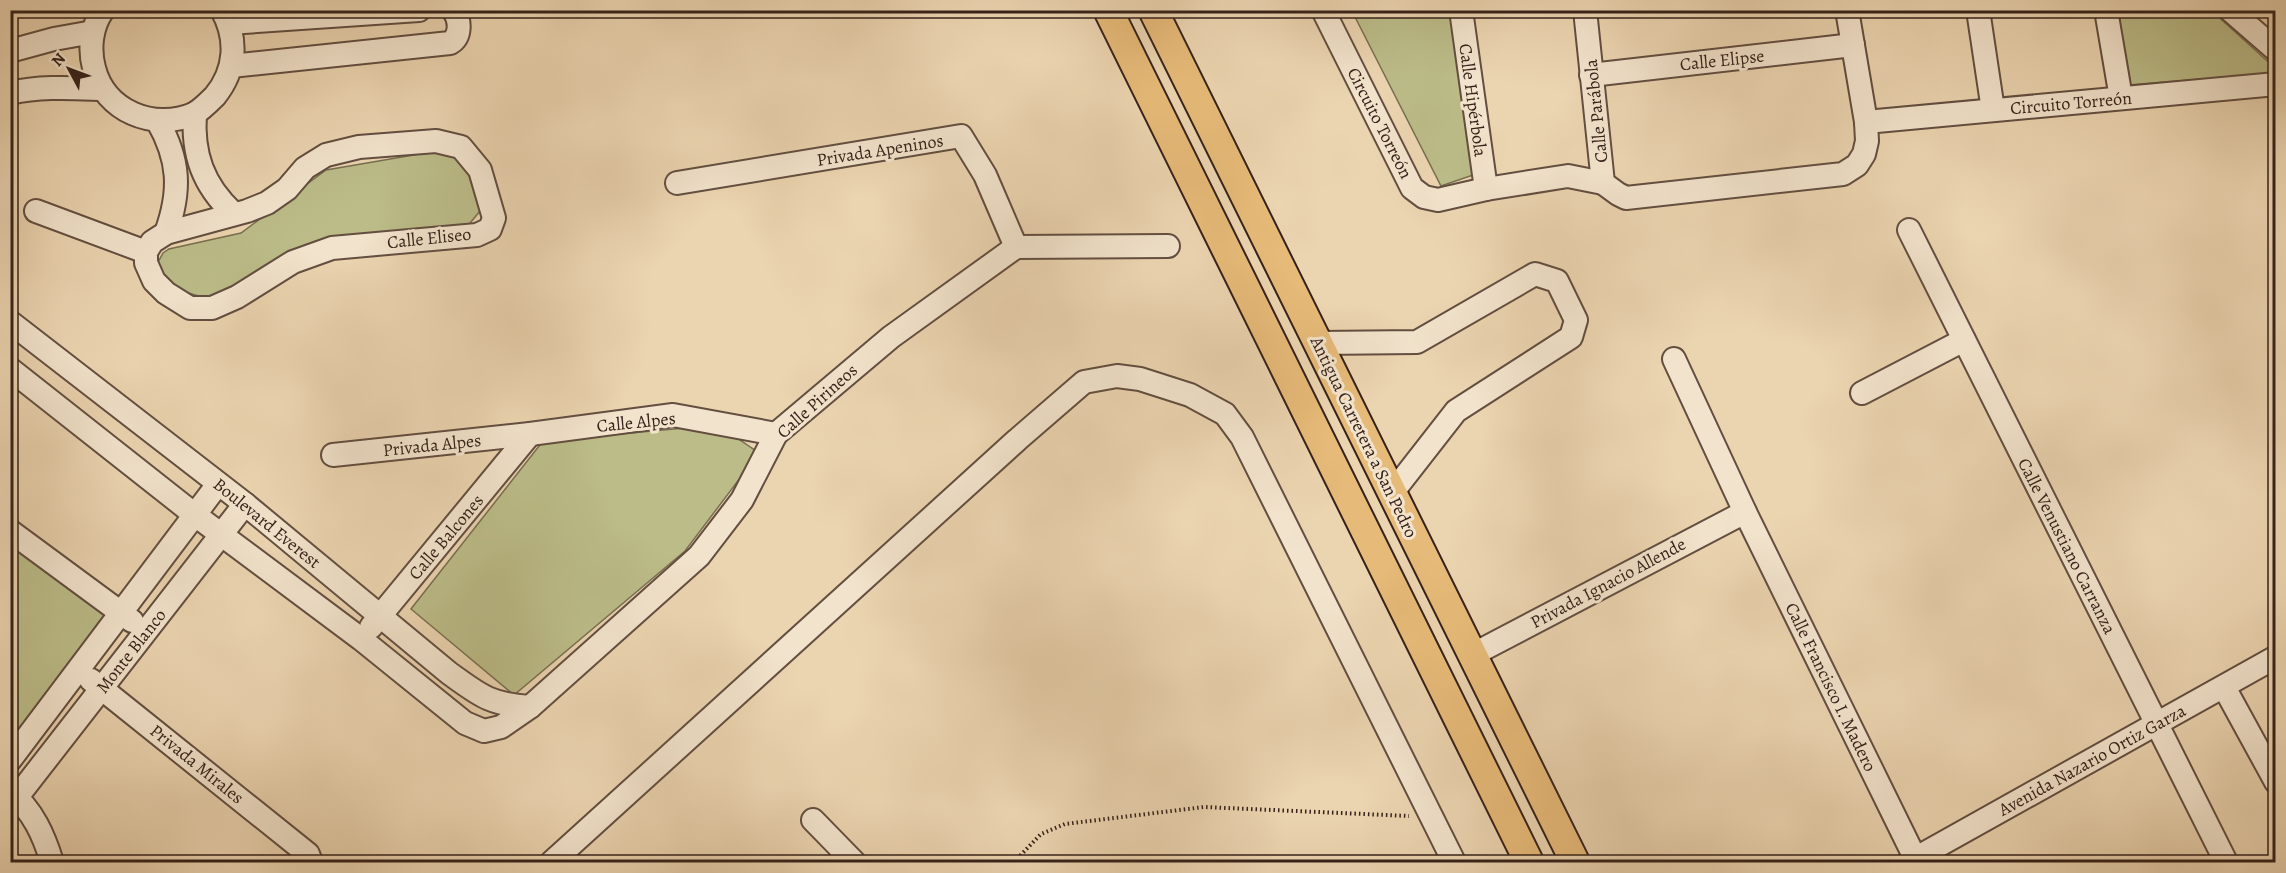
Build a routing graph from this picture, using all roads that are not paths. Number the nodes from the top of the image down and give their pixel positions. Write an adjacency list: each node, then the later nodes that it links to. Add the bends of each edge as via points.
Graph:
1 (103, 10): 14 (street)
2 (419, 10): 13 (street)
3 (453, 10): 18 (street, via 459,35 450,43)
4 (1108, 10): 76 (main road)
5 (1153, 10): 40 (main road, Antigua Carretera a San Pedro)
6 (1323, 10): 30 (street, Circuito Torreón, via 1412,188 1424,197 1438,200)
7 (1461, 10): 30 (street, Calle Hipérbola)
8 (1585, 10): 19 (street, Calle Parábola)
9 (1848, 10): 15 (street)
10 (1978, 10): 24 (street)
11 (2106, 10): 23 (street)
12 (2230, 10): 16 (street)
13 (225, 16): 18 (street, via 233,51)
14 (93, 32): 17 (street); 21 (street, via 92,60)
15 (1853, 45): 19 (street, Calle Elipse); 27 (street)
16 (2276, 50)
17 (10, 51)
18 (231, 66): 25 (street, via 224,85)
19 (1591, 75): 29 (street, Calle Parábola)
20 (2276, 84): 23 (street, Circuito Torreón)
21 (102, 89): 22 (street, via 63,87); 26 (street, via 126,111)
22 (10, 93)
23 (2121, 98): 24 (street, Circuito Torreón)
24 (1993, 110): 27 (street, Circuito Torreón)
25 (195, 113): 26 (street); 32 (street, via 195,150 200,169 219,201)
26 (157, 120): 34 (street, Calle Eliseo, via 174,156 177,175 175,204)
27 (1866, 122): 29 (street, Calle Parábola, via 1864,154 1844,174 1626,198)
28 (677, 183): 36 (street, Privada Apeninos, via 962,136 985,175)
29 (1603, 183): 30 (street, Circuito Torreón, via 1568,176)
30 (1486, 189)
31 (36, 211): 37 (street)
32 (233, 213): 34 (street, Calle Eliseo); 37 (street, Calle Eliseo, via 267,203 287,189 305,168 326,155 358,147 436,141 461,147 480,170 494,218 490,229 477,235 332,248 293,262 212,308 190,308 166,293 154,281)
33 (1909, 230): 39 (street, Calle Venustiano Carranza)
34 (166, 233): 37 (street, Calle Eliseo, via 152,242)
35 (1168, 246): 36 (street)
36 (1016, 247): 45 (street, Calle Pirineos, via 891,337)
37 (146, 252)
38 (10, 322): 47 (street, Boulevard Everest)
39 (1964, 340): 43 (street); 64 (street, Calle Venustiano Carranza)
40 (1318, 343): 48 (main road, Antigua Carretera a San Pedro); 48 (street, via 1417,342 1535,274 1557,281 1576,320 1571,337 1456,411)
41 (1674, 359): 50 (street, Calle Francisco I. Madero)
42 (10, 369): 51 (street, Boulevard Everest)
43 (1862, 393)
44 (530, 434): 45 (street, Calle Alpes, via 673,415); 46 (street, Privada Alpes); 55 (street, Calle Balcones)
45 (776, 434): 63 (street, Calle Pirineos, via 742,500 699,556)
46 (333, 455)
47 (218, 484): 49 (street, Boulevard Everest); 51 (street, Monte Blanco)
48 (1392, 493): 58 (main road, Antigua Carretera a San Pedro)
49 (245, 504): 53 (street, Monte Blanco); 55 (street, Boulevard Everest)
50 (1745, 512): 58 (street, Privada Ignacio Allende); 71 (street, Calle Francisco I. Madero)
51 (195, 515): 53 (street, Boulevard Everest); 54 (street, Monte Blanco)
52 (10, 531): 54 (street)
53 (222, 534): 56 (street, Monte Blanco); 57 (street, Boulevard Everest)
54 (121, 612): 56 (street); 60 (street, Monte Blanco)
55 (381, 615): 57 (street, Calle Balcones); 63 (street, Boulevard Everest, via 483,698)
56 (146, 631): 61 (street, Monte Blanco)
57 (361, 639): 65 (street, Boulevard Everest, via 465,723)
58 (1472, 655): 77 (main road, Antigua Carretera a San Pedro)
59 (2276, 657): 62 (street, Avenida Nazario Ortiz Garza)
60 (78, 670): 61 (street, Privada Mirales); 66 (street, Monte Blanco)
61 (102, 687): 68 (street, Monte Blanco); 73 (street, Privada Mirales, via 308,854)
62 (2224, 687): 64 (street, Avenida Nazario Ortiz Garza); 67 (street)
63 (530, 707): 65 (street, Calle Pirineos, via 501,727)
64 (2156, 724): 71 (street, Avenida Nazario Ortiz Garza); 78 (street, Calle Venustiano Carranza)
65 (484, 731)
66 (10, 760)
67 (2276, 782)
68 (14, 795): 72 (street, via 32,815)
69 (813, 820): 74 (street)
70 (559, 861): 75 (street, via 1084,382 1117,376 1190,395 1226,414 1242,437)
71 (1914, 861)
72 (52, 862)
73 (311, 862)
74 (854, 862)
75 (1454, 862)
76 (1529, 862)
77 (1575, 862)
78 (2226, 862)

